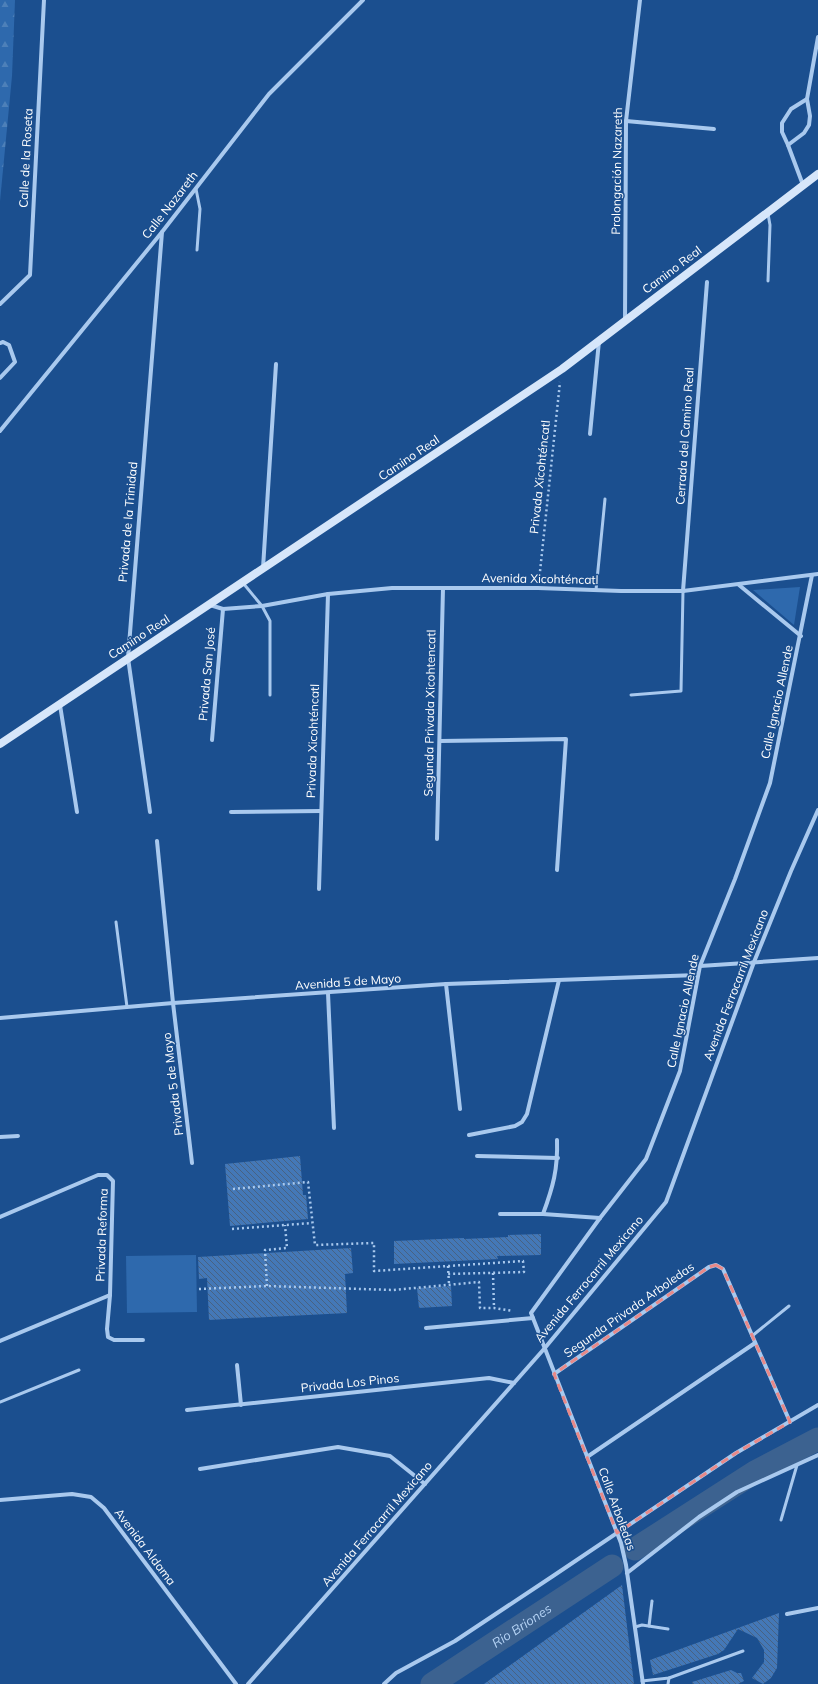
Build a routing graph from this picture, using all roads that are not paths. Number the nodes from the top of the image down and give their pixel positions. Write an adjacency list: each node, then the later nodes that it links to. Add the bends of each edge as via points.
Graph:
1 (44, 0): 17 (street, Calle de la Roseta, via 30,274)
2 (363, 0): 11 (street, Calle Nazareth, via 269,94)
3 (640, 0): 6 (street, Prolongación Nazareth)
4 (818, 37): 5 (street)
5 (806, 99): 8 (street, via 809,124 804,133); 8 (street, via 791,109 782,123 782,132)
6 (626, 121): 7 (street); 18 (street, Prolongación Nazareth)
7 (714, 129)
8 (788, 145): 10 (street)
9 (818, 174): 10 (main road, Camino Real)
10 (803, 186): 12 (main road, Camino Real)
11 (196, 189): 13 (street, Calle Nazareth); 14 (lane, via 200,209)
12 (767, 212): 15 (lane, via 770,225); 18 (main road, Camino Real)
13 (162, 232): 23 (street, Calle Nazareth); 39 (street, Privada de la Trinidad)
14 (197, 250)
15 (768, 281)
16 (707, 282): 33 (street, Cerrada del Camino Real)
17 (0, 304)
18 (626, 320): 19 (main road, Camino Real)
19 (599, 341): 24 (street); 26 (main road, Camino Real, via 562,369)
20 (0, 343): 22 (street, via 8,345 15,362)
21 (276, 364): 26 (street)
22 (0, 378)
23 (0, 431)
24 (590, 434)
25 (606, 499): 32 (lane)
26 (263, 569): 29 (main road, Camino Real)
27 (818, 574): 28 (street, Avenida Xicohténcatl)
28 (812, 575): 30 (street, Avenida Xicohténcatl); 38 (street, Calle Ignacio Allende)
29 (243, 583): 35 (main road, Camino Real); 36 (lane)
30 (739, 585): 33 (street, Avenida Xicohténcatl); 38 (street)
31 (443, 588): 32 (street, Avenida Xicohténcatl); 34 (street, Avenida Xicohténcatl, via 392,588); 44 (street, Segunda Privada Xicohtencatl)
32 (596, 590): 33 (street, Avenida Xicohténcatl)
33 (683, 591): 41 (lane, via 681,691)
34 (328, 594): 36 (street, Avenida Xicohténcatl); 47 (street, Privada Xicohténcatl)
35 (210, 605): 37 (street, Avenida Xicohténcatl); 39 (main road, Camino Real)
36 (262, 606): 37 (street, Avenida Xicohténcatl); 40 (lane, via 270,621)
37 (223, 610): 43 (street, Privada San José)
38 (801, 636): 58 (street, Calle Ignacio Allende, via 770,783)
39 (128, 658): 42 (main road, Camino Real); 49 (street, Privada de la Trinidad)
40 (270, 695)
41 (630, 695)
42 (60, 705): 45 (main road, Camino Real); 48 (street)
43 (212, 740)
44 (440, 741): 51 (street, Segunda Privada Xicohtencatl); 53 (street, via 566,739)
45 (0, 744)
46 (818, 810): 57 (street, Avenida Ferrocarril Mexicano)
47 (321, 811): 50 (street); 54 (street, Privada Xicohténcatl)
48 (77, 812)
49 (150, 812)
50 (230, 812)
51 (437, 838)
52 (157, 840): 63 (street, Privada 5 de Mayo)
53 (557, 870)
54 (319, 889)
55 (116, 922): 64 (lane)
56 (818, 958): 57 (street)
57 (754, 962): 58 (street); 87 (street, Avenida Ferrocarril Mexicano, via 666,1202)
58 (700, 966): 59 (street, Calle Ignacio Allende)
59 (698, 975): 60 (street, Avenida 5 de Mayo); 78 (street, Calle Ignacio Allende, via 680,1071 646,1159)
60 (559, 980): 61 (street, Avenida 5 de Mayo); 68 (street, via 527,1114 522,1122 515,1126)
61 (446, 984): 62 (street, Avenida 5 de Mayo); 66 (street)
62 (328, 993): 63 (street, Avenida 5 de Mayo); 67 (street)
63 (173, 1003): 64 (street, Avenida 5 de Mayo); 74 (street, Privada 5 de Mayo)
64 (127, 1007): 65 (street, Avenida 5 de Mayo)
65 (0, 1018)
66 (460, 1109)
67 (334, 1128)
68 (469, 1135)
69 (18, 1136): 70 (street)
70 (0, 1137)
71 (557, 1140): 73 (street)
72 (477, 1156): 73 (street)
73 (558, 1158): 76 (street, via 554,1185)
74 (192, 1162)
75 (500, 1214): 76 (street)
76 (543, 1214): 78 (street)
77 (0, 1217): 79 (street, Privada Reforma, via 98,1175 107,1175 113,1181)
78 (600, 1218): 81 (street, Calle Ignacio Allende)
79 (110, 1294): 84 (street, Privada Reforma, via 108,1337 114,1340); 85 (street, Privada Reforma)
80 (789, 1306): 83 (lane)
81 (532, 1316): 82 (street); 87 (street)
82 (426, 1328)
83 (752, 1336): 86 (street); 90 (street, Segunda Privada Arboledas, via 722,1269 716,1265 709,1267)
84 (143, 1340)
85 (0, 1341)
86 (756, 1344): 96 (street); 98 (street)
87 (544, 1349): 90 (street, Calle Arboledas); 91 (street, Avenida Ferrocarril Mexicano)
88 (237, 1365): 93 (street)
89 (79, 1370): 92 (lane)
90 (554, 1374): 98 (street, Calle Arboledas)
91 (514, 1383): 93 (street, Privada Los Pinos, via 489,1378); 101 (street, Avenida Ferrocarril Mexicano)
92 (0, 1402)
93 (241, 1405): 95 (street, Privada Los Pinos)
94 (818, 1405): 96 (street)
95 (187, 1410)
96 (790, 1422): 104 (street, via 736,1453)
97 (818, 1455): 99 (street)
98 (587, 1457): 104 (street, Calle Arboledas)
99 (797, 1465): 103 (lane); 105 (street, via 737,1492 699,1517)
100 (200, 1469): 101 (street, via 338,1447 390,1456)
101 (425, 1484): 116 (street, Avenida Ferrocarril Mexicano)
102 (0, 1500): 115 (street, Avenida Aldama, via 72,1494 91,1497 104,1508)
103 (781, 1520)
104 (617, 1533): 105 (street, Calle Arboledas); 117 (street, via 454,1641 396,1673)
105 (627, 1573): 110 (street, Calle Arboledas)
106 (652, 1601): 109 (lane)
107 (818, 1608): 108 (street)
108 (787, 1614)
109 (649, 1626): 110 (lane); 111 (lane)
110 (635, 1627): 114 (street, Calle Arboledas)
111 (668, 1629)
112 (743, 1651): 113 (lane)
113 (669, 1678): 114 (lane); 118 (lane)
114 (642, 1683)
115 (236, 1684)
116 (248, 1684)
117 (384, 1684)
118 (668, 1684)

